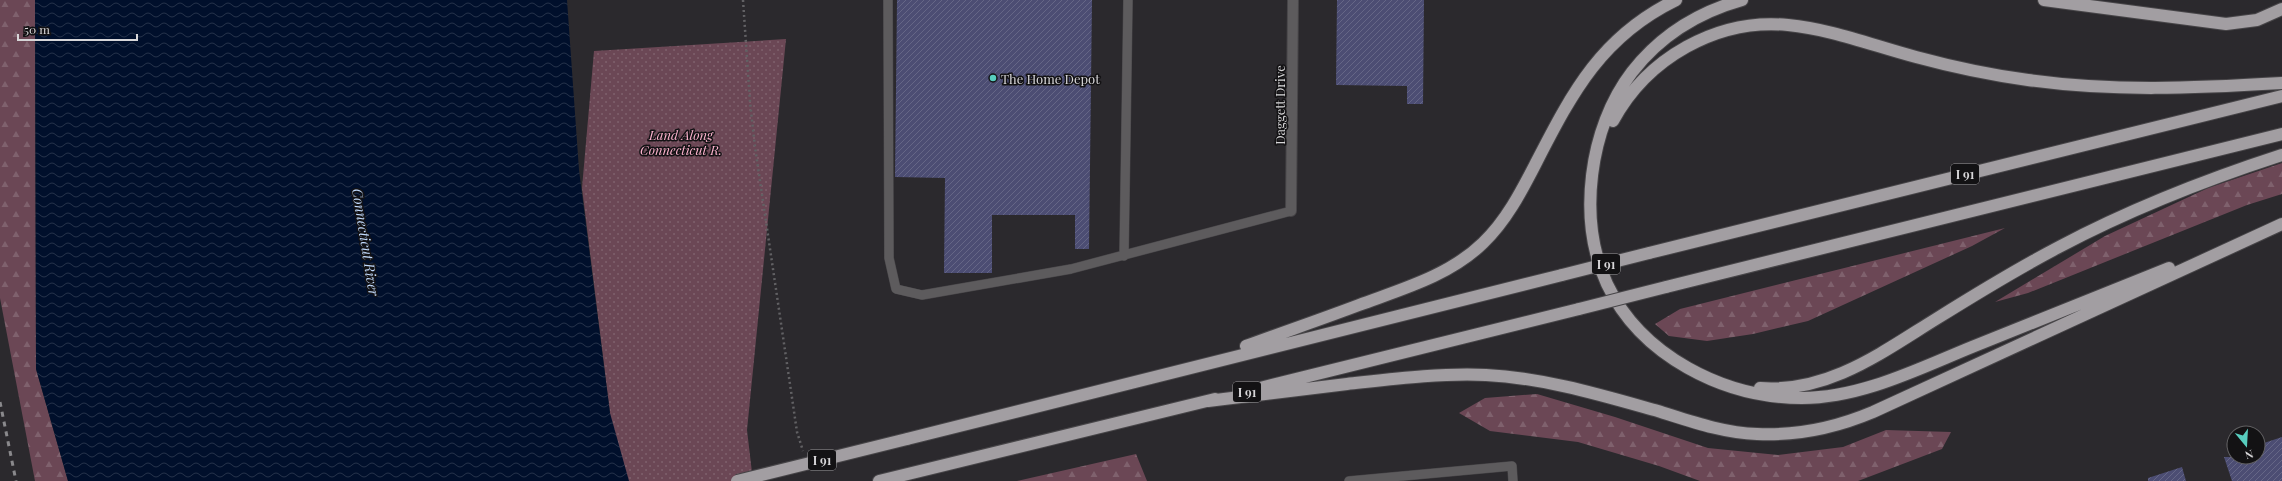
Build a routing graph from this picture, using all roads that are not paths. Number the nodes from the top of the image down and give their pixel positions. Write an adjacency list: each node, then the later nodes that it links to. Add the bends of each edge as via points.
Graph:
1 (888, 0): 15 (lane, via 889,258 896,289 922,295 1071,270)
2 (1128, 0): 15 (lane)
3 (1293, 0): 13 (street, Daggett Drive)
4 (1676, 0): 17 (highway, via 1633,25 1612,43 1593,65 1567,103 1510,211 1490,236 1468,256 1440,273 1414,284)
5 (1742, 0): 12 (highway, via 1708,12 1686,24 1663,40 1642,60 1624,84 1610,110 1600,139)
6 (2044, 0): 7 (highway, via 2226,24 2257,20)
7 (2282, 9)
8 (2282, 83): 12 (highway, via 2155,89 2058,84 2000,76 1943,64 1803,27 1773,24 1744,26 1698,40 1652,71 1616,114)
9 (2282, 96): 17 (highway, I 91, bridge)
10 (2282, 134): 18 (highway, I 91, bridge)
11 (2282, 155): 16 (highway, via 2191,186 2078,237 1972,297 1862,365 1827,380 1785,388 1754,387 1720,381)
12 (1594, 170): 16 (highway, via 1590,202 1592,223 1595,247 1607,283 1621,307 1640,330)
13 (1291, 211): 15 (lane)
14 (2282, 224): 16 (highway, via 1934,362 1847,393 1803,398 1754,393 1719,383); 18 (highway, via 1873,412 1830,428 1801,433 1756,434 1726,430 1572,387 1530,379 1486,375 1409,377)
15 (1124, 256)
16 (1676, 361)
17 (1186, 368): 19 (highway, I 91, bridge)
18 (1208, 401): 20 (highway, I 91)
19 (737, 481)
20 (878, 481)
21 (1349, 481): 22 (lane, via 1512,466)
22 (1513, 481)

